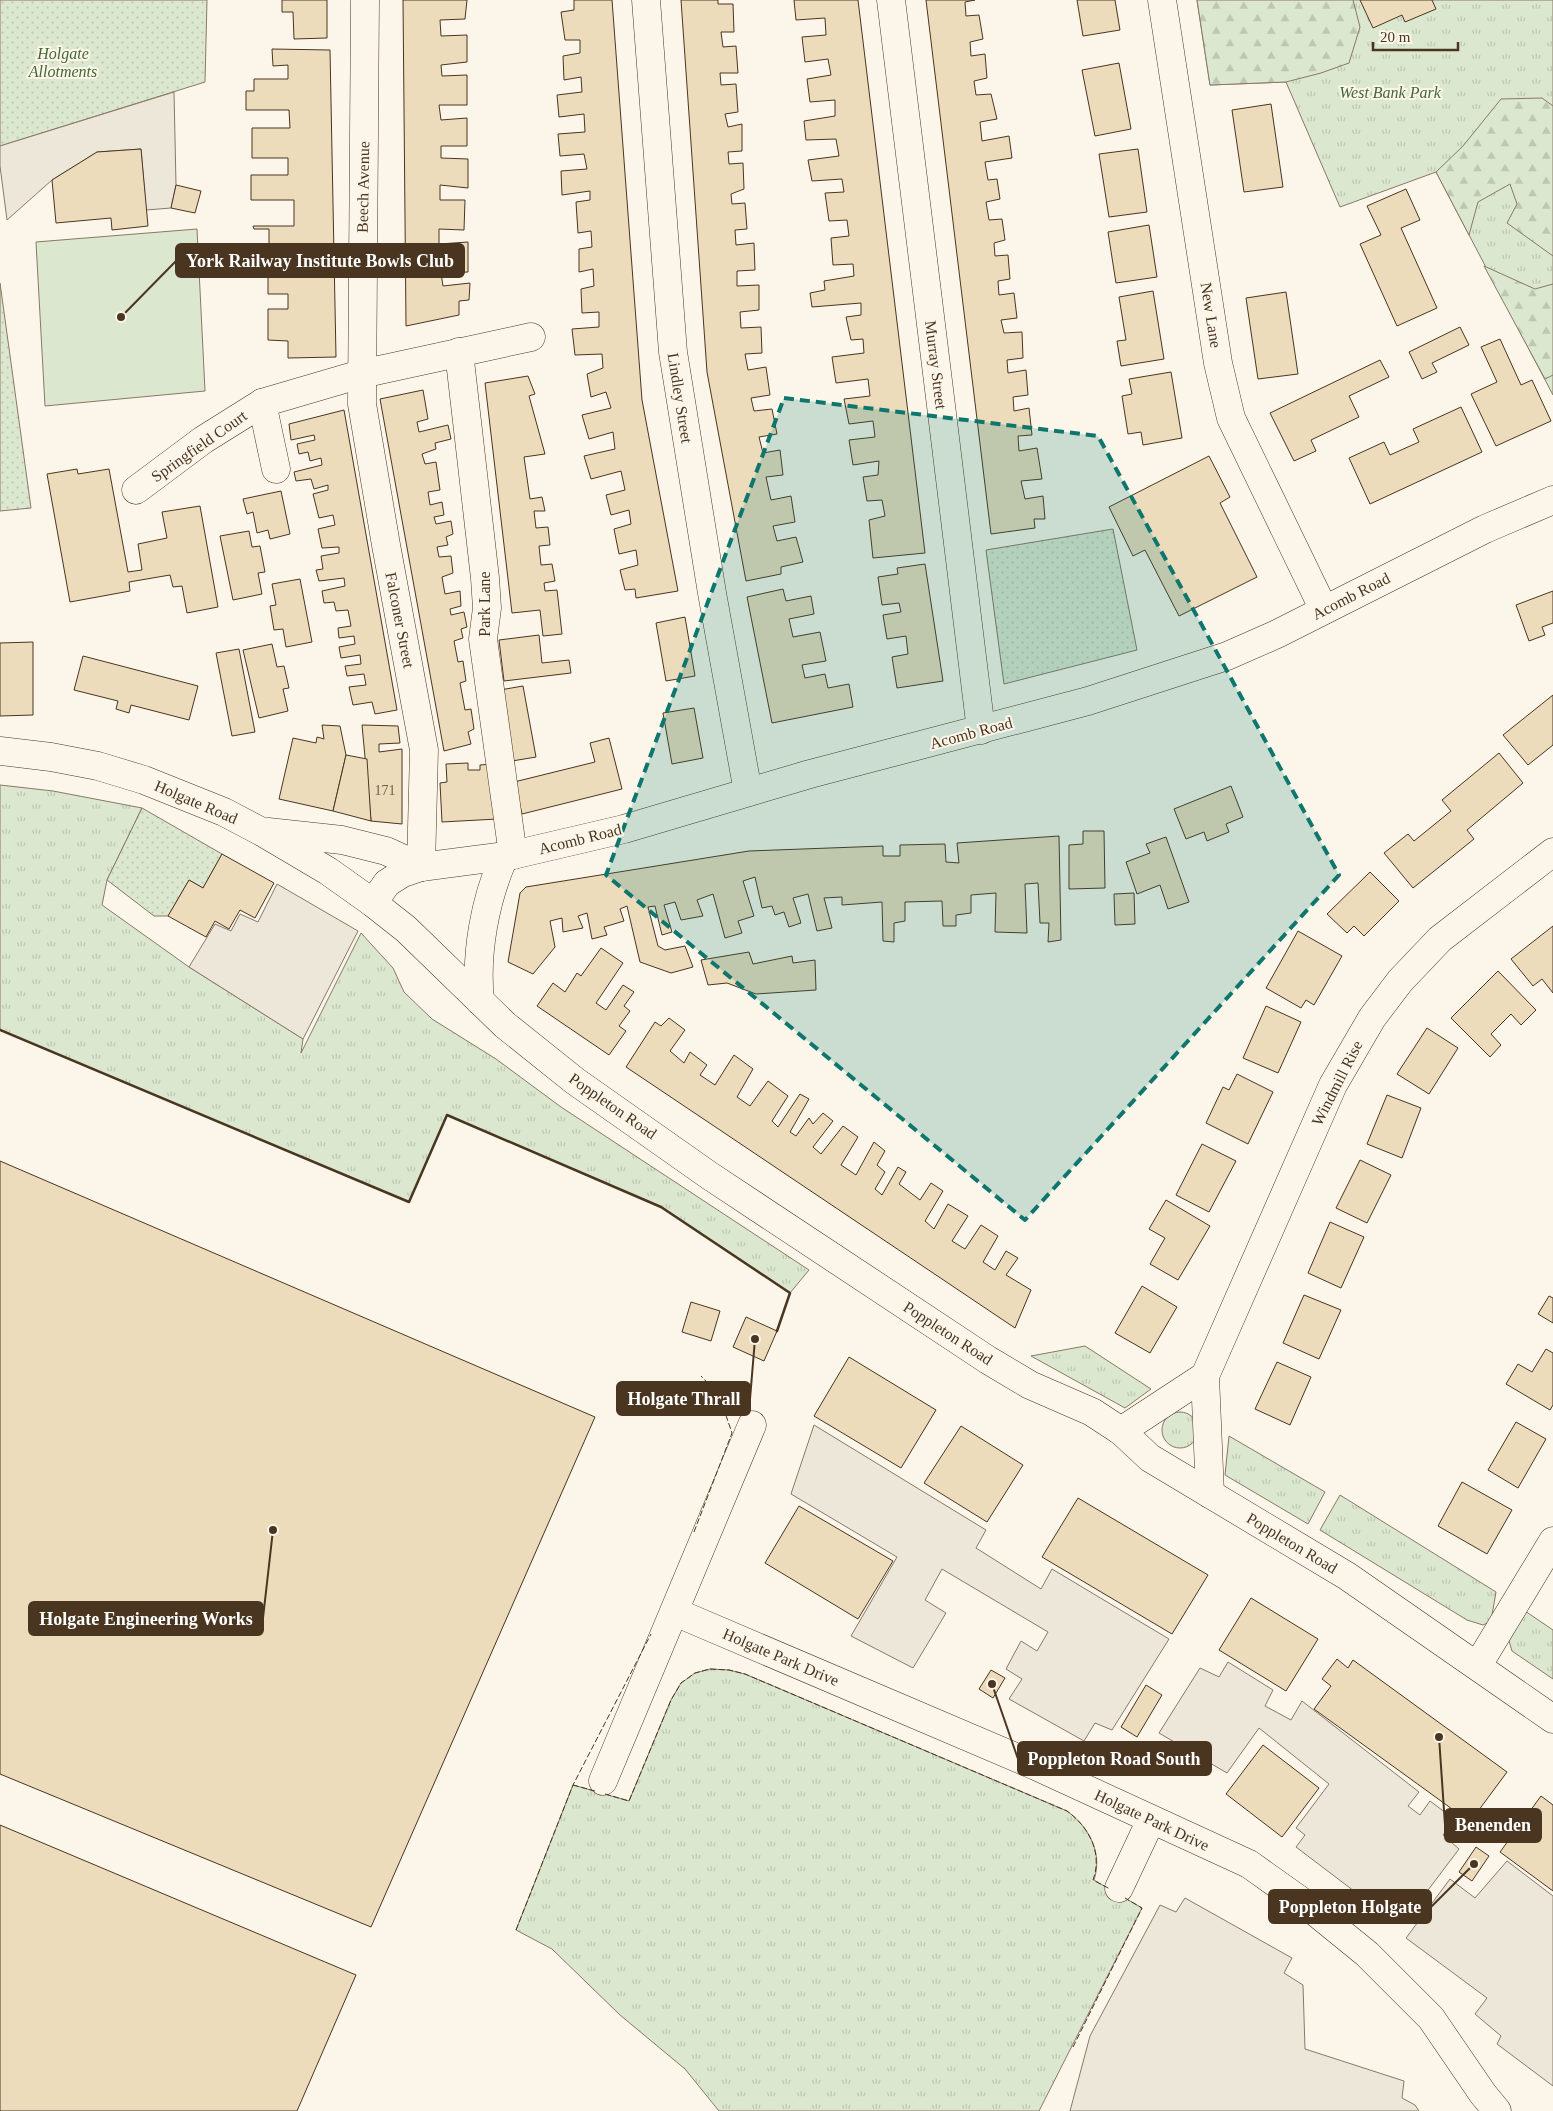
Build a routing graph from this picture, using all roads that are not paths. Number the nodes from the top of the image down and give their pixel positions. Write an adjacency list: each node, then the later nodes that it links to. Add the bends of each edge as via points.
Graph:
1 (365, 0): 7 (street, Beech Avenue)
2 (646, 0): 15 (street, Lindley Street, via 672,352)
3 (891, 0): 13 (street, Murray Street)
4 (1162, 0): 12 (street, New Lane, via 1218,363 1231,418)
5 (531, 338): 6 (street, Springfield Court)
6 (459, 352): 7 (street, Springfield Court); 18 (street, Park Lane, via 485,578 483,639)
7 (361, 374): 8 (street, Springfield Court); 19 (street, Falconer Street, via 362,404 424,750)
8 (262, 403): 9 (street); 10 (street, Springfield Court, via 203,440)
9 (276, 469)
10 (136, 490)
11 (1553, 500): 12 (street, Acomb Road, via 1485,529)
12 (1324, 610): 13 (street, Acomb Road, via 1227,656 1088,702)
13 (981, 730): 15 (street, Acomb Road)
14 (0, 751): 16 (street, Holgate Road, via 98,766 144,780 224,812)
15 (748, 792): 18 (street, Acomb Road, via 624,829)
16 (262, 832): 19 (street, via 342,840 386,851); 20 (street, Holgate Road, via 328,871)
17 (1553, 852): 22 (street, Windmill Rise, via 1440,939 1400,981 1372,1018 1333,1085)
18 (509, 856): 19 (street, Acomb Road); 21 (street, via 490,894 479,959)
19 (421, 866): 20 (street, Acomb Road, via 387,883)
20 (373, 903): 21 (street, Poppleton Road, via 406,929)
21 (480, 1001): 24 (street, Poppleton Road, via 575,1081 710,1176 988,1360 1030,1385 1092,1412)
22 (1205, 1376): 24 (street); 25 (street, Windmill Rise)
23 (752, 1425): 27 (street)
24 (1121, 1431): 25 (street, Poppleton Road, via 1150,1458)
25 (1210, 1494): 28 (street, Poppleton Road, via 1334,1568)
26 (1553, 1541): 28 (street)
27 (675, 1612): 30 (street); 31 (street, Holgate Park Drive, via 1036,1766)
28 (1478, 1666): 29 (street, Poppleton Road)
29 (1553, 1719)
30 (603, 1781)
31 (1151, 1820): 32 (street); 33 (street, Holgate Park Drive, via 1249,1864 1367,1954 1431,2018)
32 (1119, 1888)
33 (1498, 2111)

